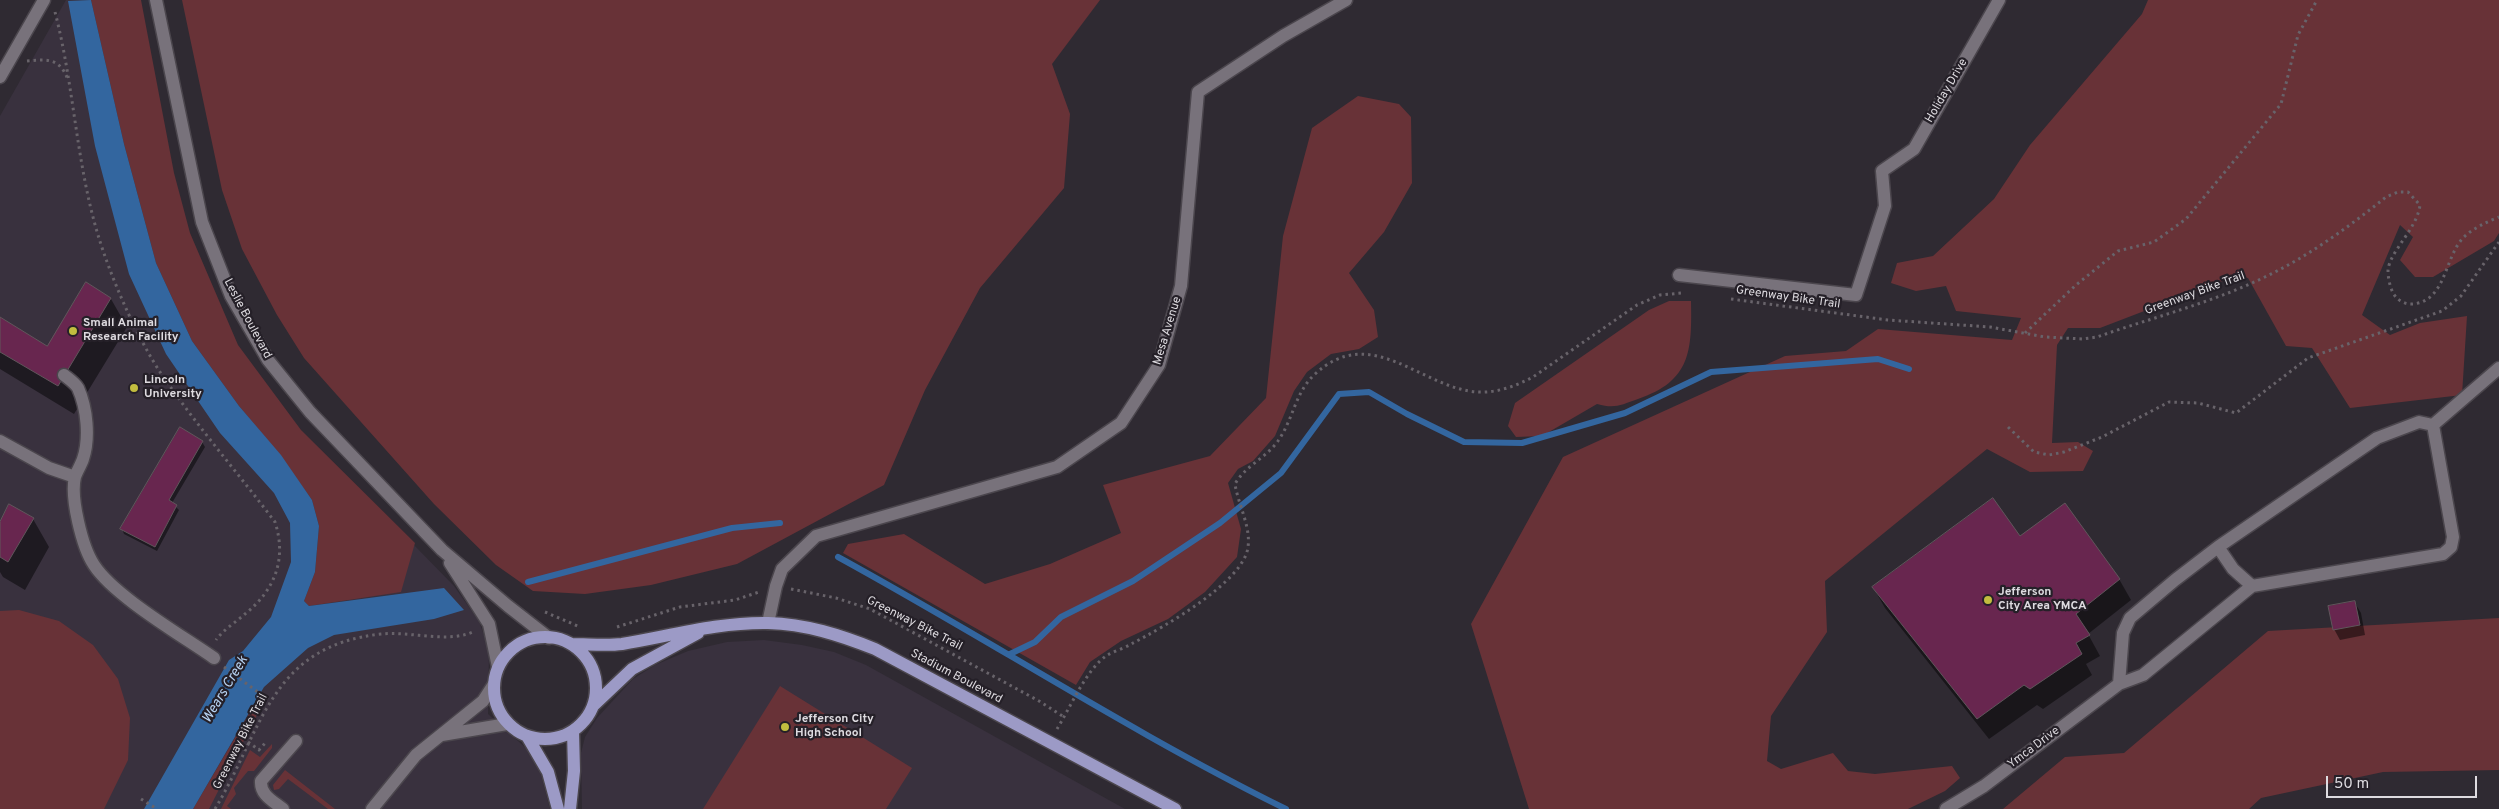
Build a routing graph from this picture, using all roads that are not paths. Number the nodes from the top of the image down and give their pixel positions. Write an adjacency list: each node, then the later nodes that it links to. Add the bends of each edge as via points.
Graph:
1 (156, 0): 13 (street, Leslie Boulevard, via 202,222 231,296 268,360 310,412)
2 (1346, 0): 15 (street, Mesa Avenue, via 1283,36 1198,92 1181,286 1159,365 1122,423 1057,467 816,536 782,569)
3 (2000, 0): 6 (street, Holiday Drive, via 1914,149 1882,171 1885,206 1856,295)
4 (49, 3): 5 (street)
5 (2, 73)
6 (1679, 275)
7 (2499, 368): 9 (street)
8 (64, 375): 11 (street, via 77,386 85,416 87,438)
9 (2433, 425): 12 (street, via 2419,422 2377,438); 14 (street, via 2453,537 2443,554)
10 (0, 441): 11 (street, via 49,468)
11 (75, 477): 19 (street, via 79,528 94,566 112,586)
12 (2218, 547): 14 (street, via 2233,570); 22 (street, via 2130,618 2123,633)
13 (442, 550): 17 (street, Leslie Boulevard); 20 (street, Leslie Boulevard, via 489,624)
14 (2252, 586): 22 (street, Ymca Drive, via 2143,675)
15 (768, 623): 16 (main road, Stadium Boulevard); 33 (main road, Stadium Boulevard, via 842,635 874,649)
16 (710, 627): 18 (main road, Stadium Boulevard, via 619,644); 23 (main road, Stadium Boulevard, via 632,669)
17 (549, 638): 18 (main road); 20 (main road, via 538,637 522,642)
18 (572, 644): 23 (main road, via 594,671 597,688)
19 (214, 658)
20 (498, 667): 21 (main road)
21 (494, 684): 24 (main road, via 496,701); 26 (street, via 483,701)
22 (2119, 684): 34 (street, Ymca Drive, via 1984,786)
23 (594, 705): 25 (main road, via 586,719)
24 (507, 724): 26 (street); 27 (main road)
25 (573, 731): 27 (main road, via 557,738); 32 (main road, via 574,771)
26 (440, 736): 30 (street, via 416,755)
27 (527, 736): 31 (main road, via 548,772)
28 (296, 741): 29 (street, via 261,782 263,793)
29 (283, 809)
30 (372, 809)
31 (558, 809)
32 (570, 809)
33 (1174, 809)
34 (1946, 809)

